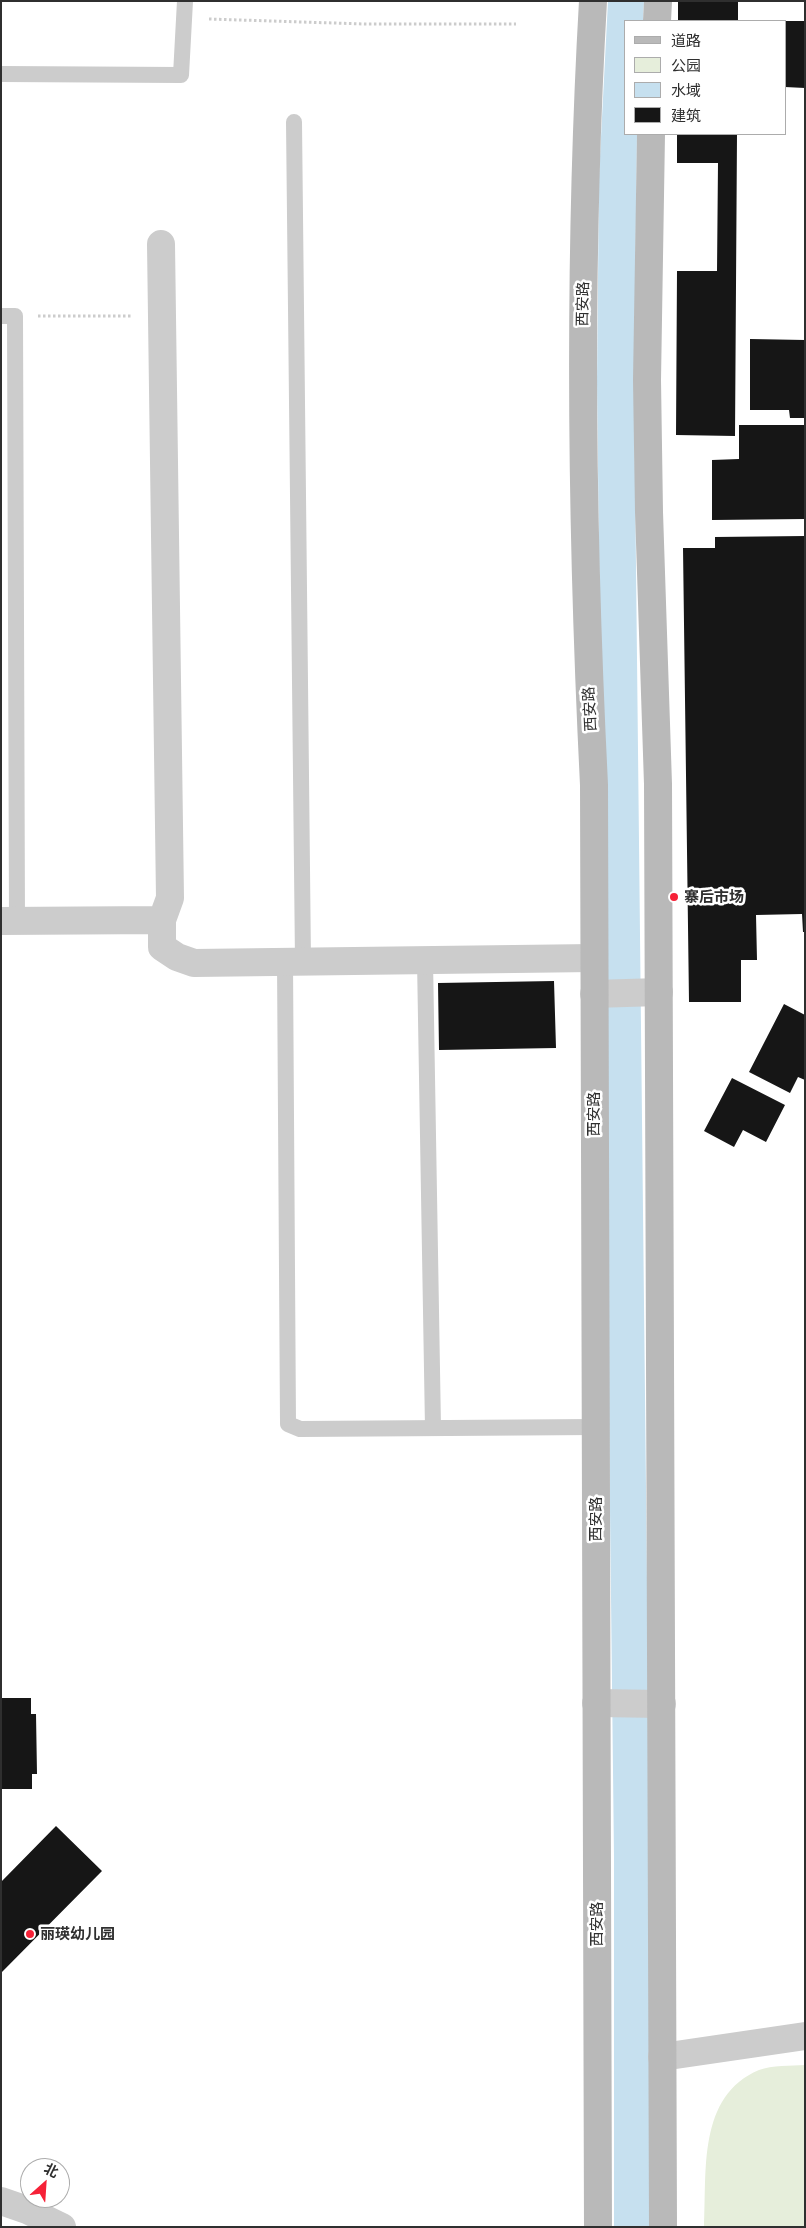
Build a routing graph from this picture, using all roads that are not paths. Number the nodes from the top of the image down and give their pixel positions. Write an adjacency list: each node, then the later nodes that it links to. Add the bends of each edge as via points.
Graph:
1 (185, 1): 5 (lane, via 181,75)
2 (593, 1): 12 (street, 西安路, via 586,112 582,380 587,640 594,785)
3 (658, 1): 4 (street)
4 (657, 20)
5 (1, 74)
6 (294, 122): 14 (lane)
7 (651, 135): 15 (street, via 647,380 658,784)
8 (160, 244): 10 (street, via 170,898)
9 (8, 316): 11 (lane)
10 (162, 920): 11 (street); 14 (street, via 162,947 194,964)
11 (9, 921)
12 (594, 958): 13 (street); 16 (street, 西安路)
13 (425, 960): 14 (street); 18 (lane)
14 (294, 962): 18 (lane, via 288,1424 300,1429)
15 (653, 992): 16 (street); 20 (street)
16 (598, 994): 17 (street, 西安路)
17 (595, 1427): 18 (lane); 19 (street, 西安路)
18 (433, 1428)
19 (601, 1703): 20 (street); 25 (street, 西安路)
20 (656, 1704): 22 (street)
21 (805, 2036): 22 (street)
22 (662, 2057): 26 (street)
23 (1, 2201): 24 (street)
24 (62, 2227)
25 (598, 2227)
26 (663, 2227)

